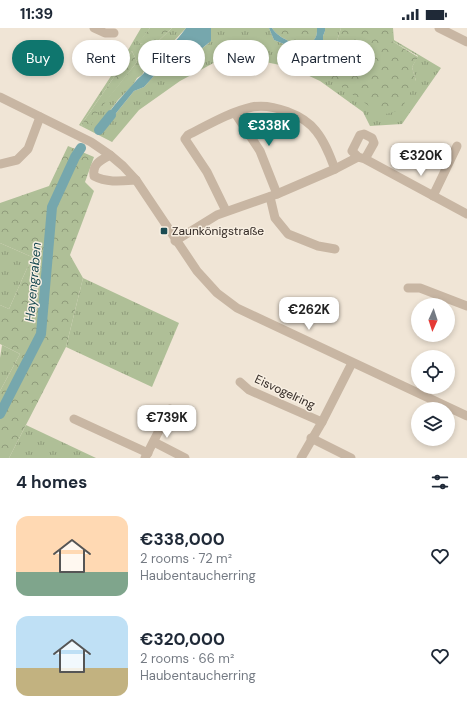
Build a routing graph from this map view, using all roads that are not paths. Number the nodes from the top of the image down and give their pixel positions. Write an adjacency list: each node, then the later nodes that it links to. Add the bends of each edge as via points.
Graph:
1 (94, 28): 3 (street, via 105,33)
2 (439, 28): 4 (street)
3 (114, 33)
4 (467, 42)
5 (0, 97): 7 (street)
6 (235, 113): 11 (street, via 254,107 278,108 302,118 316,130); 13 (street, via 260,151); 15 (street, via 188,135 185,139 207,172)
7 (40, 117): 9 (street, via 92,142); 10 (street, via 28,149 17,160)
8 (458, 146): 14 (street)
9 (110, 155): 12 (street); 12 (street, via 94,167 94,176 107,181)
10 (0, 164)
11 (335, 169): 13 (street); 14 (street, via 362,158)
12 (136, 180): 17 (street)
13 (273, 196): 15 (street); 18 (street, via 275,218 288,234 318,246)
14 (433, 196): 16 (street)
15 (226, 211): 17 (street)
16 (467, 214)
17 (175, 241): 21 (street, via 217,293 237,308)
18 (336, 249)
19 (408, 288): 20 (street, via 420,288)
20 (467, 306)
21 (352, 363): 24 (street); 26 (street, Eisvogelring)
22 (240, 382): 26 (street, Eisvogelring, via 249,390)
23 (170, 409): 28 (street)
24 (467, 416)
25 (74, 419): 29 (street)
26 (322, 422): 27 (street, Eisvogelring)
27 (311, 438): 31 (street, Eisvogelring); 32 (street)
28 (154, 442): 29 (street); 30 (street)
29 (146, 456)
30 (185, 458)
31 (301, 458)
32 (351, 458)

